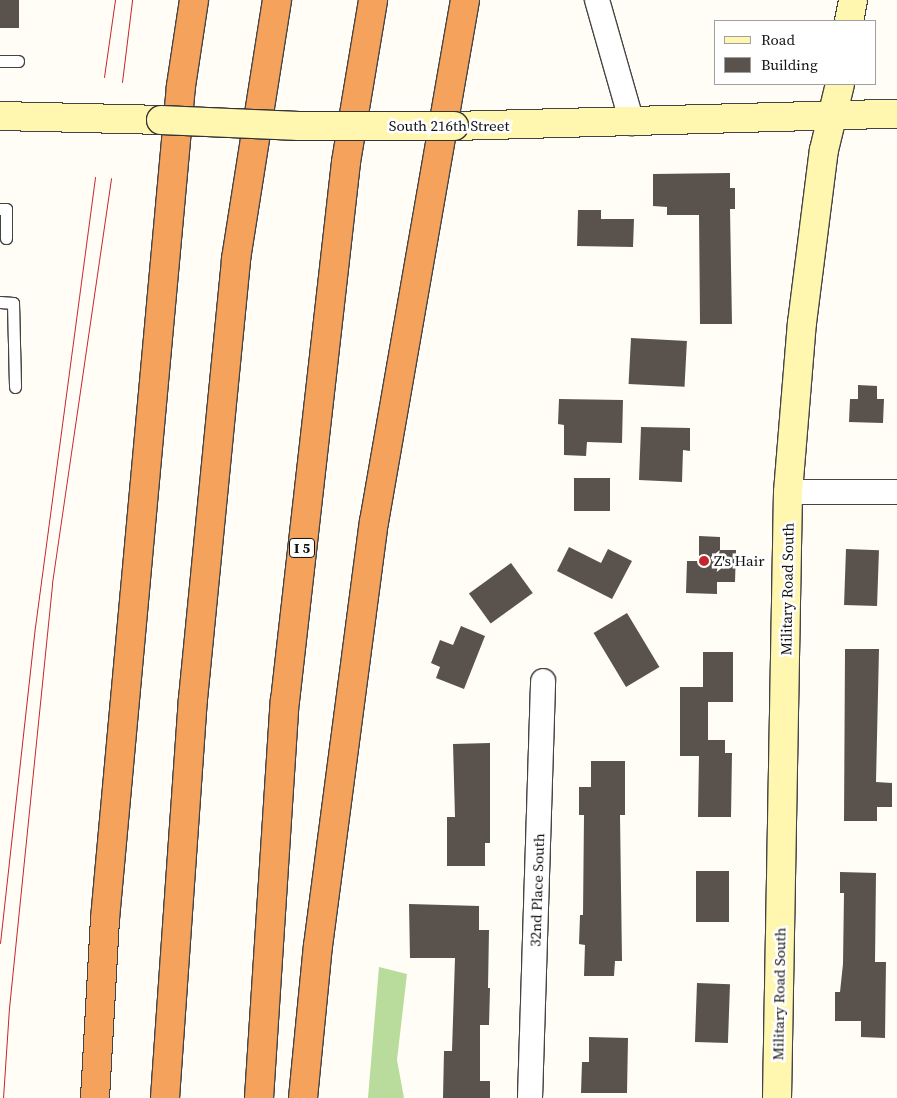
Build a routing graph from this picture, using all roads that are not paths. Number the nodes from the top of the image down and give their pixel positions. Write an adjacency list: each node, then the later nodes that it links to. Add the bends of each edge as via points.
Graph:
1 (194, 0): 20 (highway, via 181,86)
2 (213, 0): 20 (highway, via 186,150)
3 (277, 0): 25 (highway, via 236,259 193,699)
4 (372, 0): 26 (highway, I 5, via 346,162 285,701)
5 (465, 0): 27 (highway, via 374,522 318,946)
6 (597, 0): 15 (street)
7 (853, 0): 8 (main road)
8 (849, 20)
9 (0, 60): 10 (lane)
10 (18, 61)
11 (840, 85): 14 (main road, Military Road South)
12 (897, 114): 14 (main road, South 216th Street)
13 (0, 116): 15 (main road, South 216th Street, bridge, via 299,126)
14 (832, 116): 15 (main road, South 216th Street); 21 (main road, Military Road South, via 824,150 802,323)
15 (632, 123)
16 (0, 209): 17 (lane, via 6,209)
17 (6, 238)
18 (0, 302): 19 (lane, via 13,302)
19 (15, 387)
20 (151, 429): 24 (highway, via 105,919)
21 (788, 492): 22 (street); 29 (main road, Military Road South)
22 (897, 492)
23 (543, 681): 28 (street, 32nd Place South)
24 (95, 1098)
25 (165, 1098)
26 (259, 1098)
27 (303, 1098)
28 (530, 1098)
29 (777, 1098)

